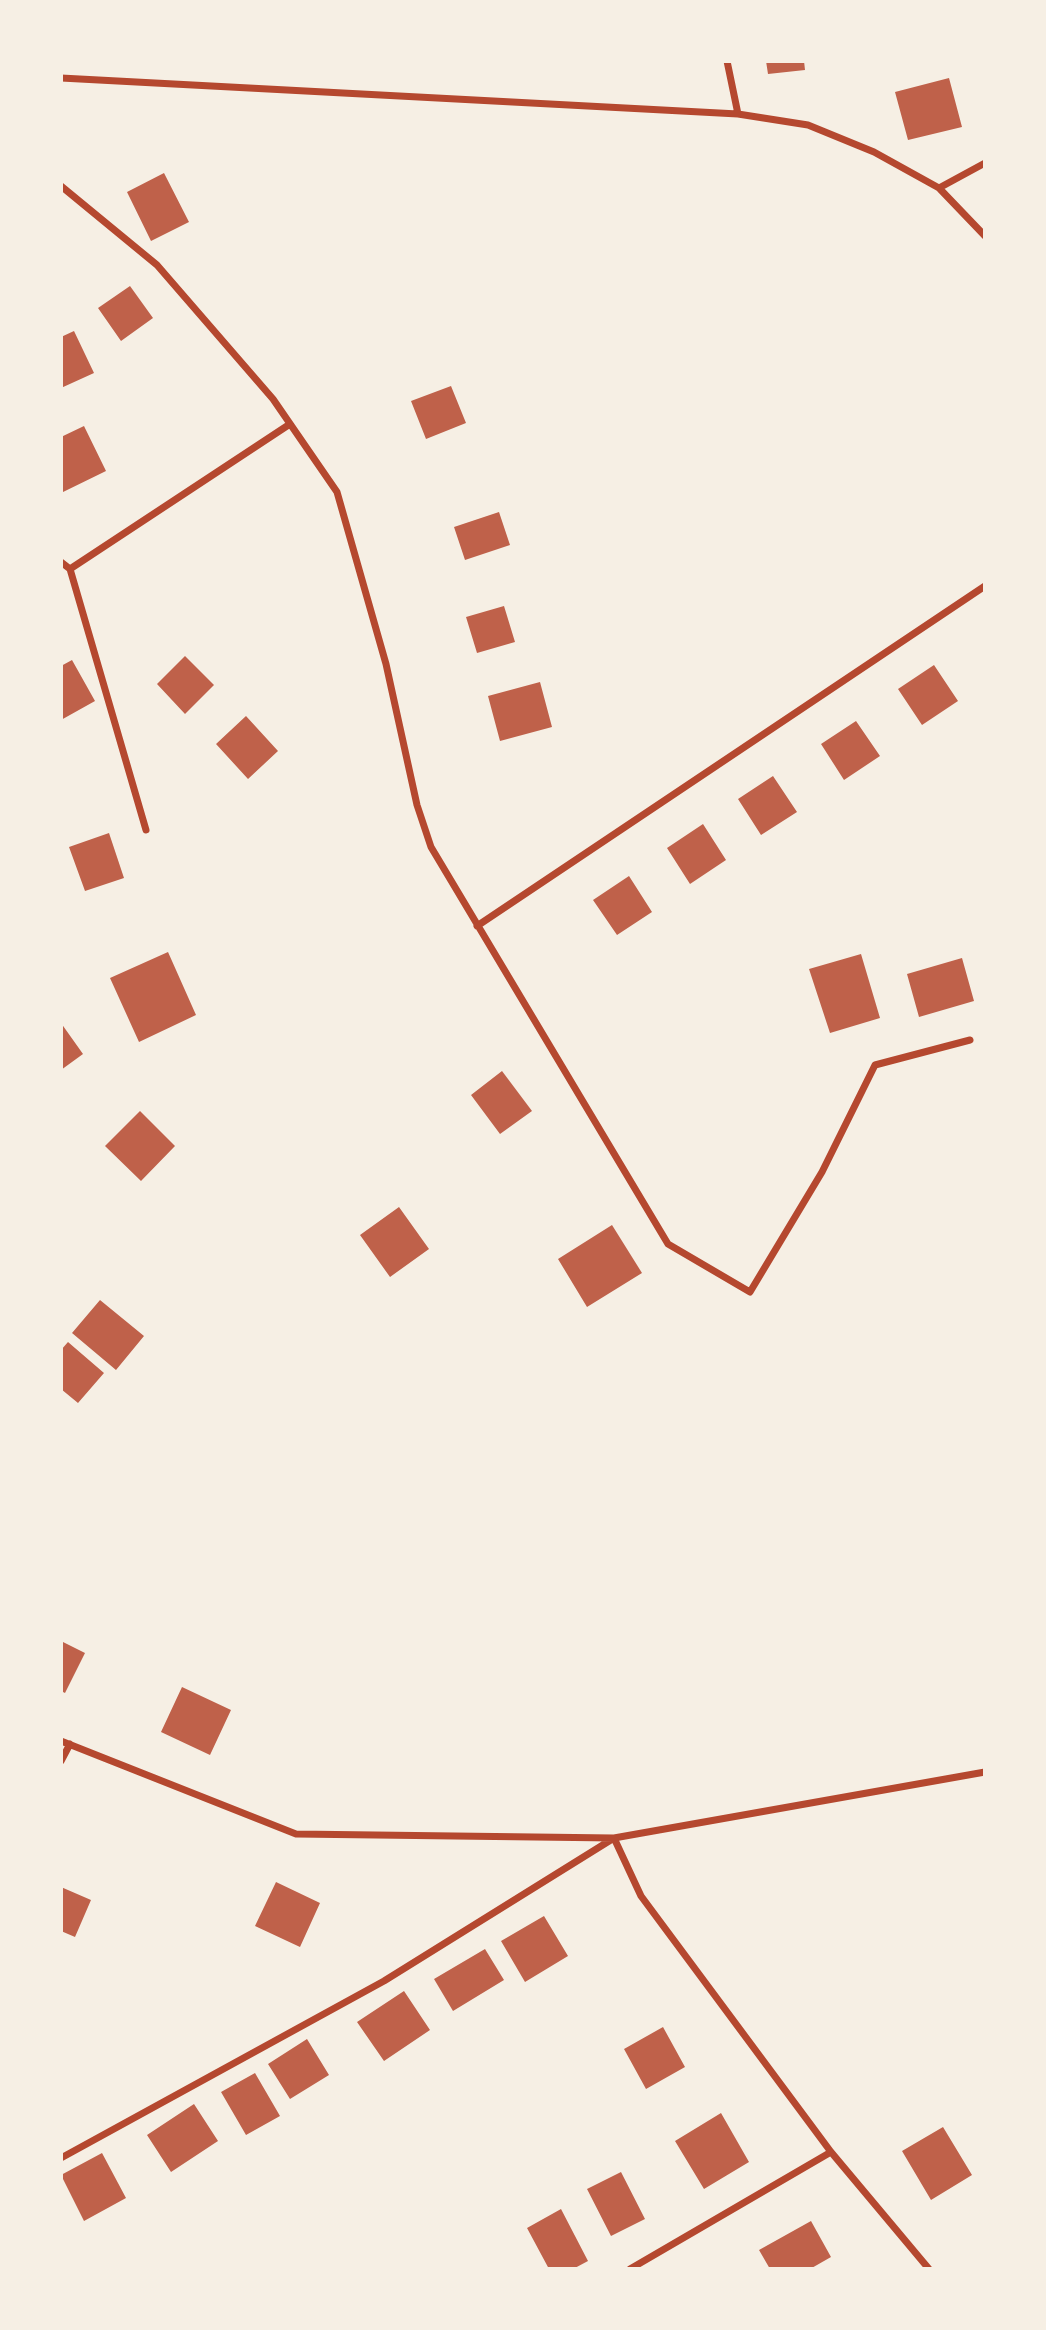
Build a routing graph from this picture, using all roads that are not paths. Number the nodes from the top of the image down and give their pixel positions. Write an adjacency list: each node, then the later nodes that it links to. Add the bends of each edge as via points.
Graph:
1 (727, 61): 3 (street)
2 (61, 78): 3 (street)
3 (738, 114): 6 (street, via 808,125 874,152)
4 (985, 163): 6 (street)
5 (61, 186): 8 (street, via 157,265)
6 (939, 188): 7 (street)
7 (985, 236)
8 (290, 424): 10 (street); 13 (street, via 337,492 386,663 430,847)
9 (61, 562): 10 (street)
10 (70, 569): 12 (street)
11 (985, 586): 13 (street)
12 (146, 830)
13 (477, 926): 14 (street, via 668,1244 750,1292 822,1172 875,1065)
14 (970, 1040)
15 (61, 1741): 16 (street)
16 (70, 1744): 17 (street); 19 (street, via 296,1834)
17 (61, 1761)
18 (985, 1772): 19 (street)
19 (614, 1838): 20 (street, via 641,1896); 21 (street, via 384,1981)
20 (831, 2152): 22 (street); 23 (street)
21 (61, 2158)
22 (630, 2269)
23 (929, 2269)

